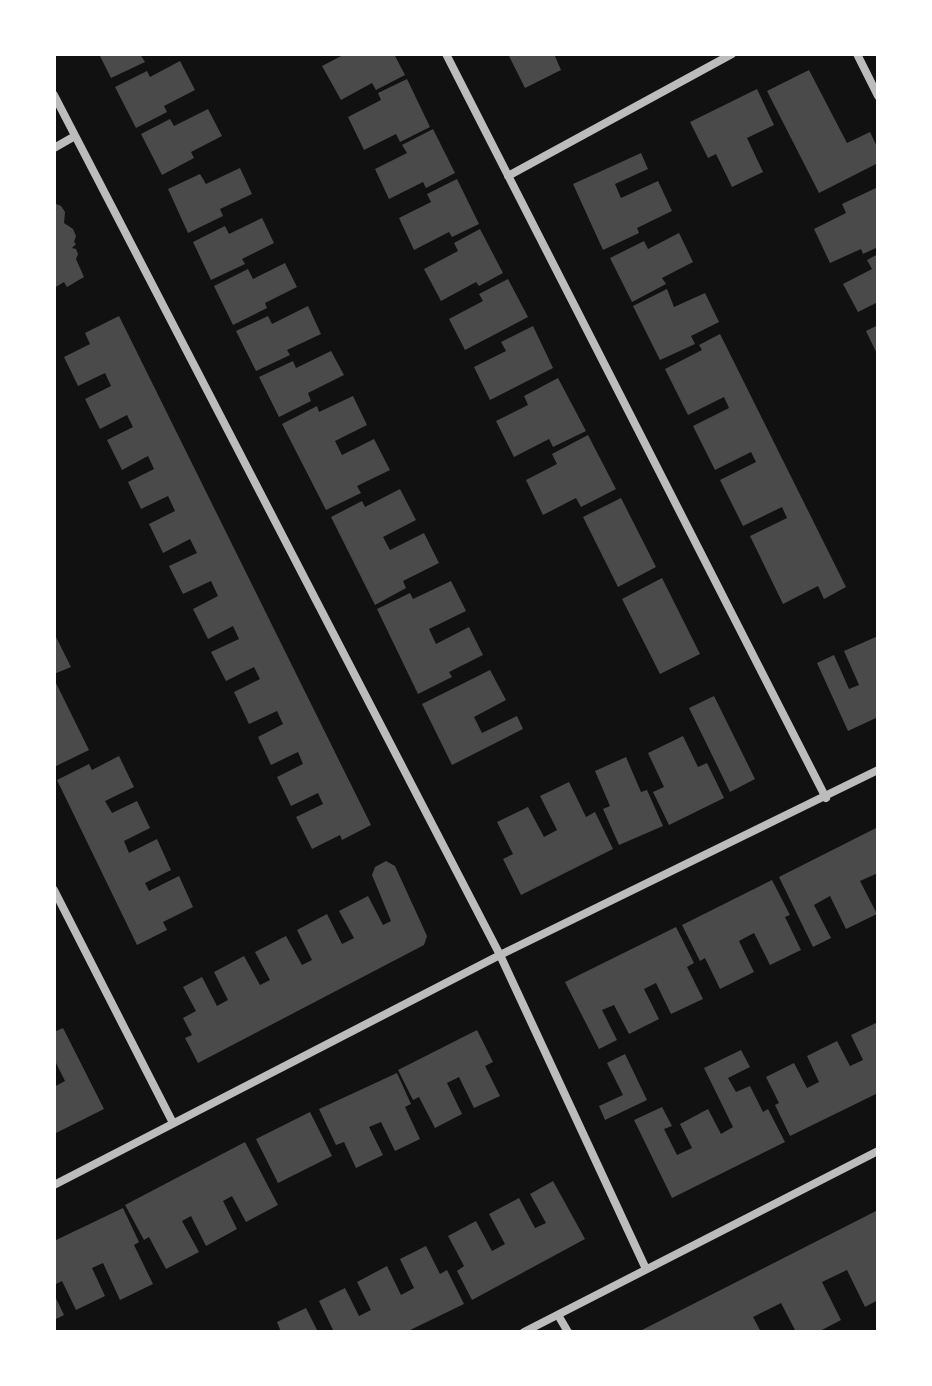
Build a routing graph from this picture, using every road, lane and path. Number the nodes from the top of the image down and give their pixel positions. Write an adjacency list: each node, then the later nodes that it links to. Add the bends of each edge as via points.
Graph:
1 (446, 54): 8 (street)
2 (732, 54): 8 (street)
3 (857, 54): 5 (street)
4 (54, 95): 6 (street)
5 (878, 96)
6 (75, 136): 7 (street); 12 (street)
7 (54, 148)
8 (508, 176): 10 (street)
9 (878, 770): 10 (street)
10 (826, 798): 12 (street)
11 (54, 890): 13 (street)
12 (500, 955): 13 (street); 16 (street)
13 (173, 1123): 15 (street)
14 (878, 1151): 16 (street)
15 (54, 1185)
16 (646, 1269): 17 (street)
17 (558, 1315): 18 (street); 19 (street)
18 (524, 1332)
19 (568, 1332)

